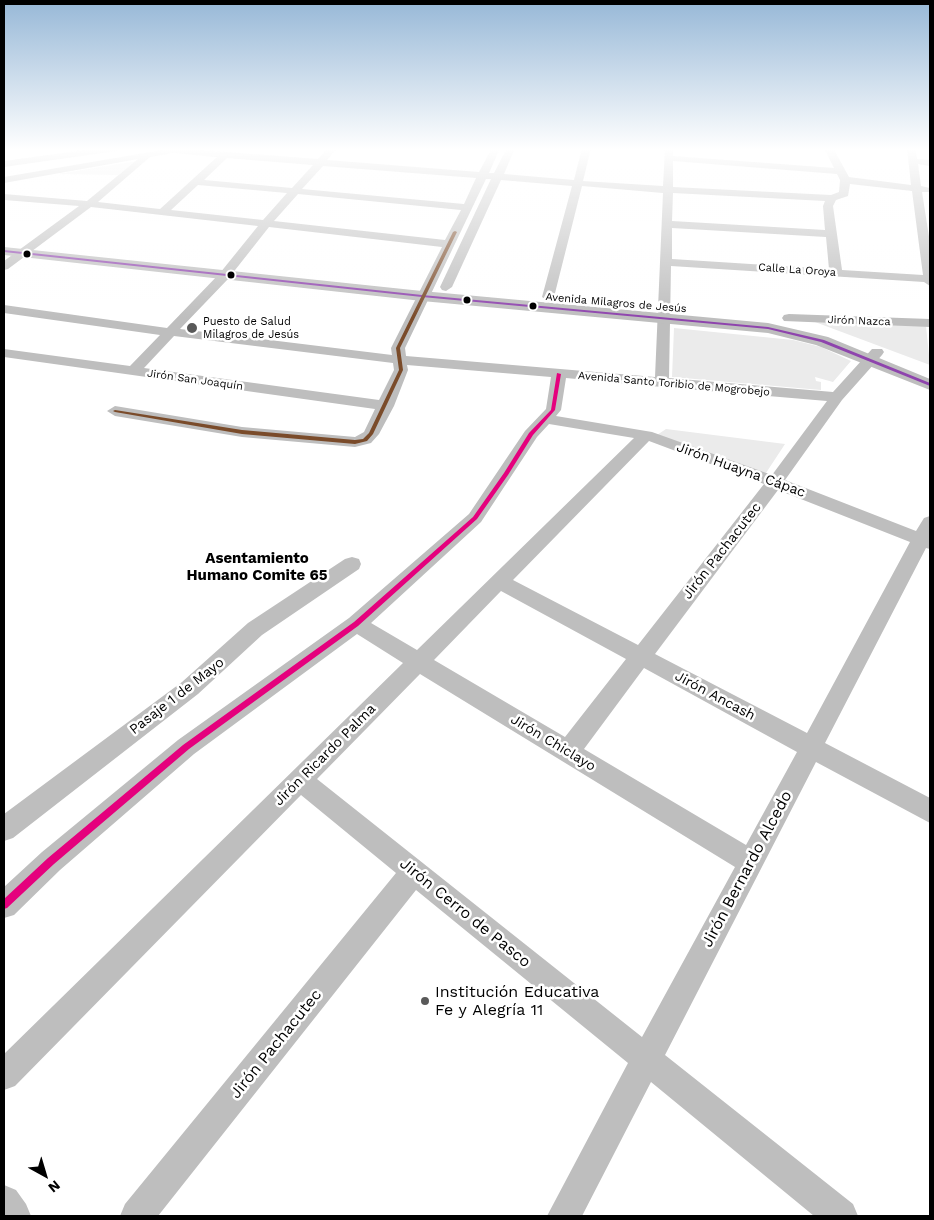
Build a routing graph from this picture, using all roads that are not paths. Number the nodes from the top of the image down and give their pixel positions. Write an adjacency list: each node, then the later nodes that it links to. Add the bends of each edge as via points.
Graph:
1 (88, 205): 18 (street)
2 (98, 205): 12 (street)
3 (171, 205): 12 (street)
4 (282, 205): 15 (street)
5 (445, 205): 11 (street)
6 (484, 205): 28 (street)
7 (572, 205): 30 (street)
8 (667, 205): 14 (street)
9 (829, 205): 16 (street)
10 (922, 205): 13 (street)
11 (467, 207): 19 (street)
12 (163, 212): 15 (street)
13 (926, 219): 22 (street)
14 (666, 224): 16 (street); 23 (street)
15 (265, 225): 19 (street); 25 (street)
16 (830, 234): 26 (street)
17 (4, 240): 18 (street, Avenida Milagros de Jesús)
18 (36, 243): 21 (street); 25 (street, Avenida Milagros de Jesús)
19 (449, 244): 29 (street)
20 (4, 251): 21 (street, Avenida Milagros de Jesús)
21 (22, 253): 24 (street); 25 (street, Avenida Milagros de Jesús)
22 (929, 258): 27 (street)
23 (665, 262): 26 (street, Calle La Oroya); 32 (street)
24 (4, 266)
25 (228, 271): 29 (street, Avenida Milagros de Jesús); 35 (street)
26 (836, 273): 27 (street, Calle La Oroya)
27 (930, 280)
28 (446, 287): 29 (street, Avenida Milagros de Jesús); 30 (street, Avenida Milagros de Jesús)
29 (425, 291): 32 (street, Avenida Milagros de Jesús); 38 (street, via 398,348)
30 (548, 297): 32 (street, Avenida Milagros de Jesús)
31 (4, 309): 35 (street, Avenida Santo Toribio de Mogrobejo)
32 (664, 313): 34 (street, Avenida Milagros de Jesús, via 768,328); 42 (street)
33 (930, 323): 34 (street, Jirón Nazca)
34 (790, 326): 37 (street, via 822,341); 37 (street, Avenida Milagros de Jesús, via 810,326)
35 (170, 332): 38 (street, Avenida Santo Toribio de Mogrobejo); 39 (street)
36 (4, 353): 39 (street, Jirón San Joaquín)
37 (872, 357): 40 (street); 43 (street); 44 (street, Jirón Pachacutec)
38 (400, 360): 41 (street, Avenida Santo Toribio de Mogrobejo); 45 (street, via 401,370)
39 (133, 371): 45 (street, Jirón San Joaquín)
40 (930, 372)
41 (558, 374): 42 (street, Avenida Santo Toribio de Mogrobejo); 47 (street, via 553,410)
42 (662, 383): 44 (street, Avenida Santo Toribio de Mogrobejo)
43 (930, 385)
44 (837, 397): 49 (street, Jirón Pachacutec)
45 (386, 406): 46 (street, via 371,434 365,440 355,442 242,432)
46 (115, 410)
47 (545, 419): 48 (street, Jirón Huayna Cápac); 53 (street, via 531,434 475,518)
48 (646, 435): 49 (street, Jirón Huayna Cápac); 52 (street, Jirón Ricardo Palma)
49 (776, 482): 50 (street, Jirón Huayna Cápac); 54 (street, Jirón Pachacutec)
50 (927, 535): 56 (street, Jirón Bernardo Alcedo)
51 (352, 564): 60 (street, Pasaje 1 de Mayo, via 255,628 190,688)
52 (499, 581): 54 (street, Jirón Ancash); 55 (street, Jirón Ricardo Palma)
53 (356, 624): 55 (street, Jirón Chiclayo); 63 (street, via 186,746)
54 (641, 656): 56 (street, Jirón Ancash); 57 (street, Jirón Pachacutec)
55 (419, 662): 57 (street, Jirón Chiclayo); 58 (street, Jirón Ricardo Palma)
56 (811, 748): 59 (street, Jirón Ancash); 61 (street, Jirón Bernardo Alcedo)
57 (568, 752): 61 (street, Jirón Chiclayo)
58 (300, 780): 62 (street, Jirón Cerro de Pasco); 65 (street, Jirón Ricardo Palma)
59 (930, 812)
60 (4, 829)
61 (750, 862): 64 (street, Jirón Bernardo Alcedo)
62 (414, 872): 64 (street, Jirón Cerro de Pasco); 68 (street, Jirón Pachacutec)
63 (4, 905)
64 (646, 1060): 69 (street, Jirón Bernardo Alcedo); 70 (street, Jirón Cerro de Pasco)
65 (4, 1075)
66 (4, 1202): 67 (street)
67 (14, 1216)
68 (137, 1216)
69 (564, 1216)
70 (841, 1216)

